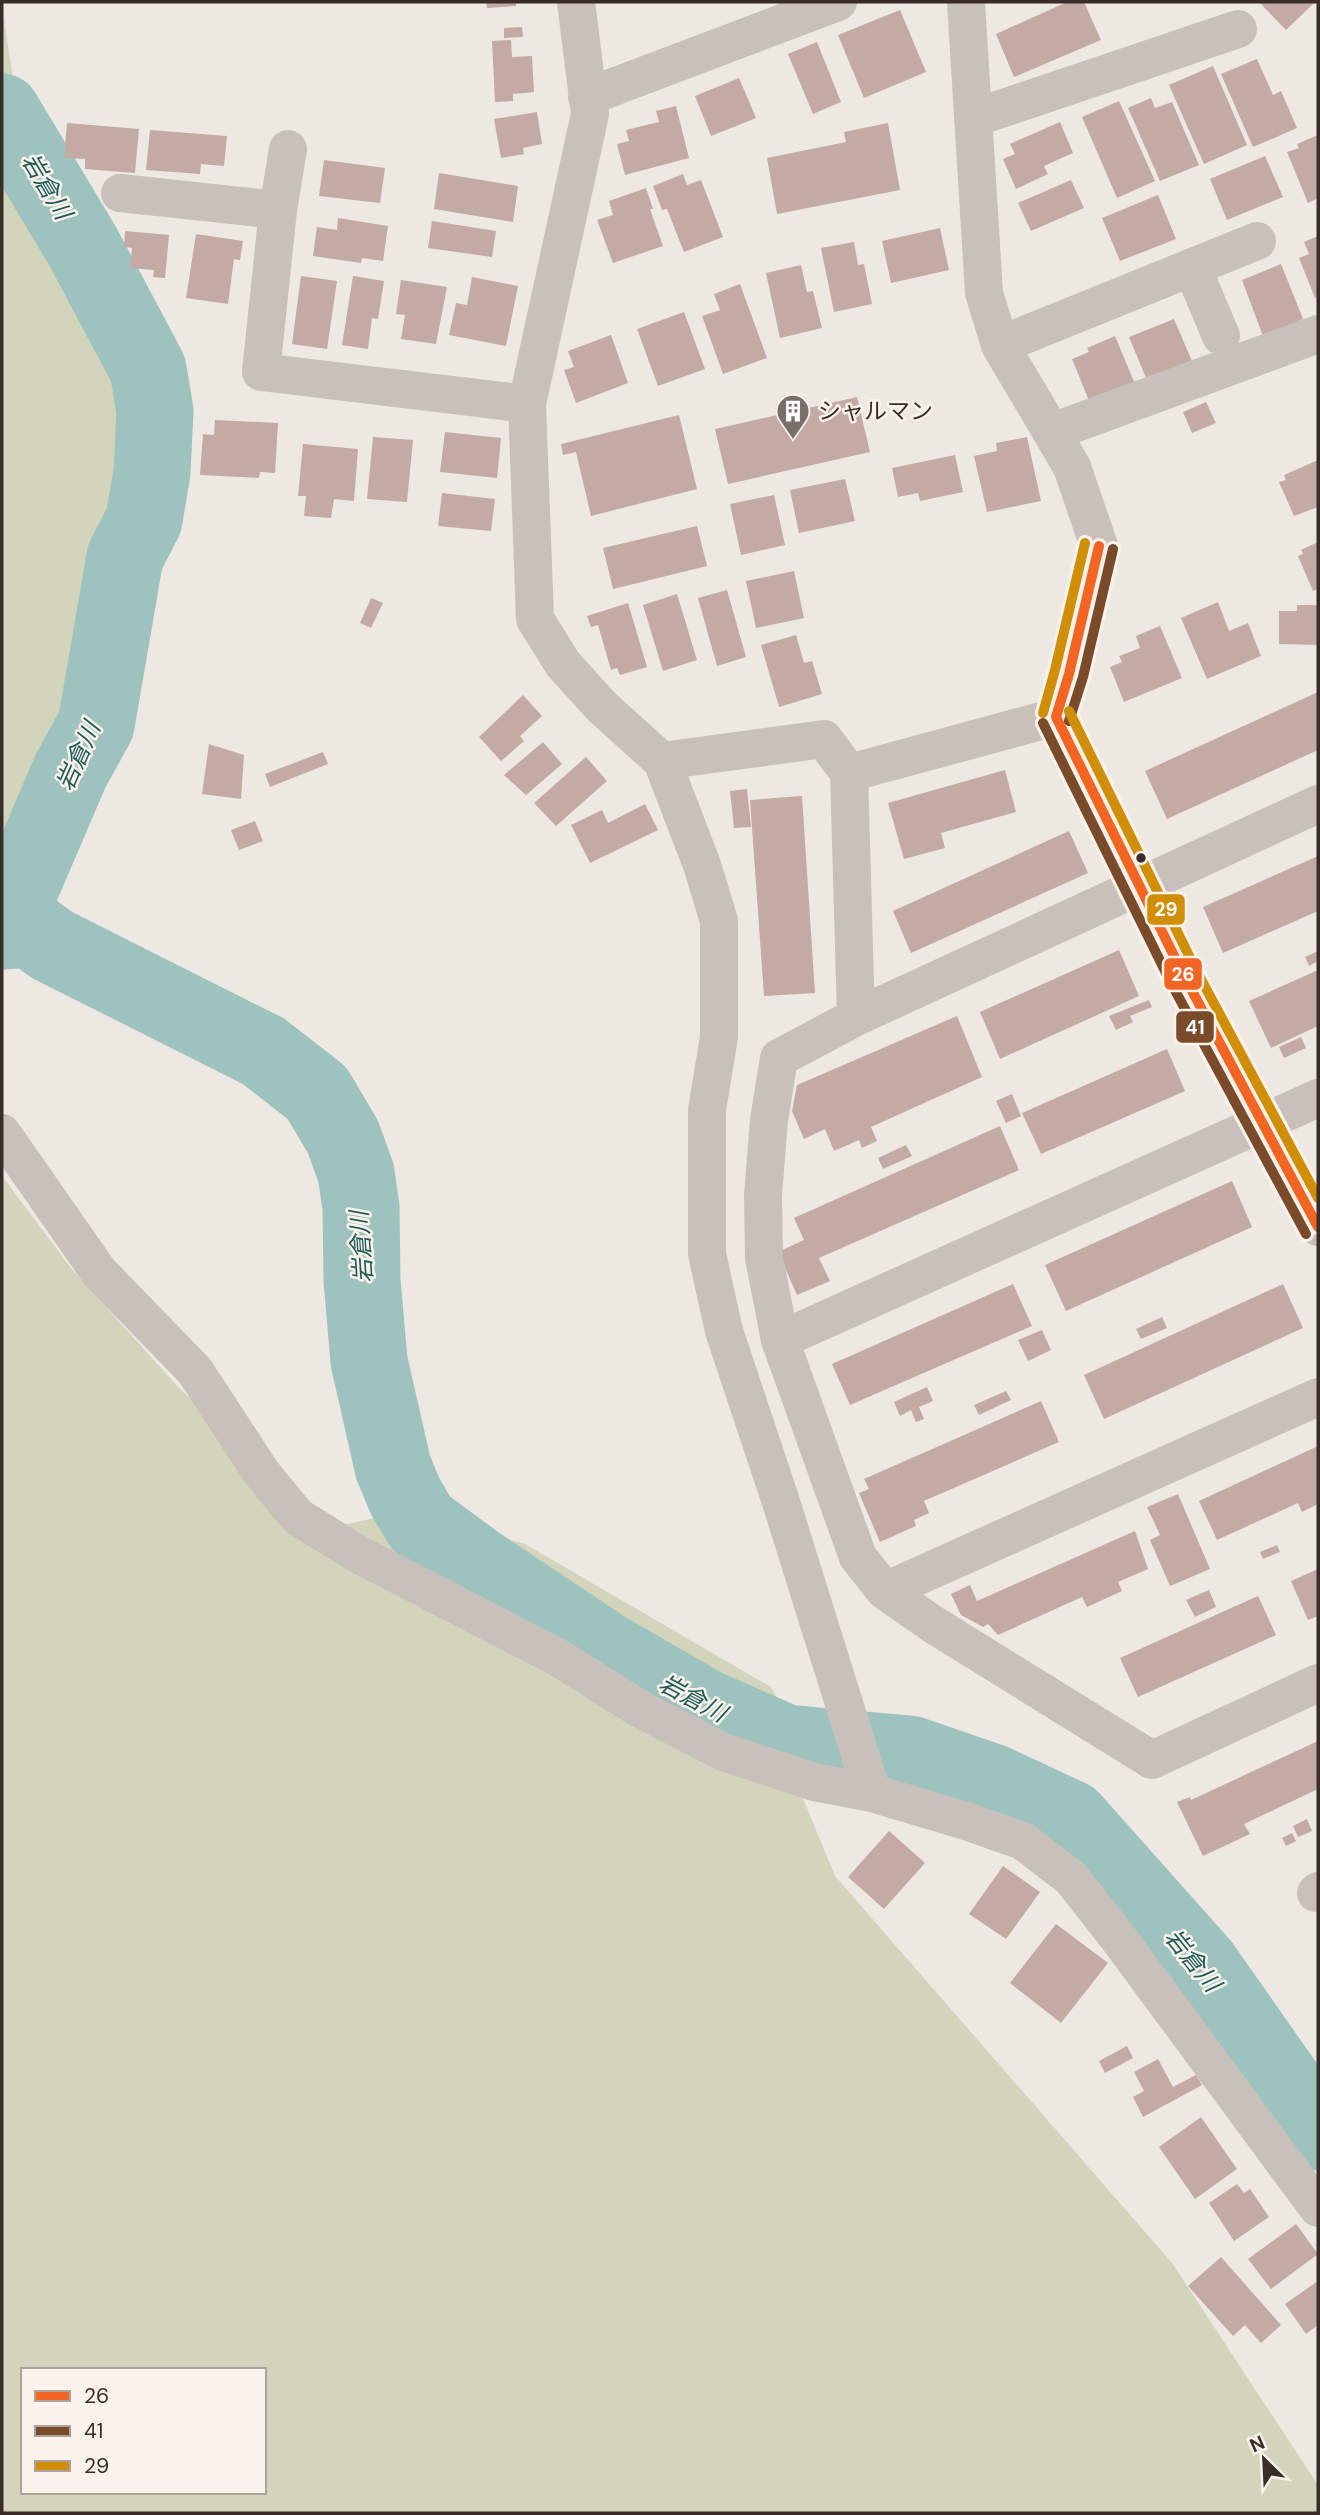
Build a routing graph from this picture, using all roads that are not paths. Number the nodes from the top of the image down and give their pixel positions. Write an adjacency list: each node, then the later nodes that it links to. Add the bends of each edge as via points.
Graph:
1 (576, 2): 5 (street)
2 (838, 2): 5 (street)
3 (966, 2): 6 (street)
4 (1238, 29): 6 (street)
5 (587, 97): 15 (street, via 590,114)
6 (974, 118): 14 (street, via 984,293)
7 (288, 149): 9 (street)
8 (120, 193): 9 (street)
9 (278, 210): 15 (street, via 261,372)
10 (1257, 241): 11 (street)
11 (1192, 267): 13 (street); 14 (street)
12 (1318, 334): 16 (street)
13 (1221, 336)
14 (1000, 345): 16 (street)
15 (527, 404): 18 (street, via 535,619 563,664)
16 (1052, 432): 17 (street, via 1072,467 1099,547)
17 (1056, 717): 19 (street); 21 (street)
18 (662, 761): 19 (street, via 824,739); 31 (street, via 719,921 719,1037 707,1110 707,1255 724,1331)
19 (849, 773): 22 (street)
20 (1318, 804): 21 (street)
21 (1137, 887): 22 (street); 24 (street)
22 (856, 1017): 27 (street, via 779,1058 762,1196 764,1258)
23 (1318, 1098): 24 (street)
24 (1262, 1125): 26 (street); 27 (street)
25 (2, 1133): 31 (street, via 99,1272 195,1371 261,1472 298,1517 358,1555 559,1658 640,1709 723,1752 814,1782)
26 (1318, 1227)
27 (780, 1340): 29 (street, via 858,1557)
28 (1318, 1397): 29 (street)
29 (885, 1591): 30 (street, via 1152,1760)
30 (1318, 1683)
31 (872, 1793): 32 (street, via 1023,1840 1071,1878)
32 (1318, 2208)

